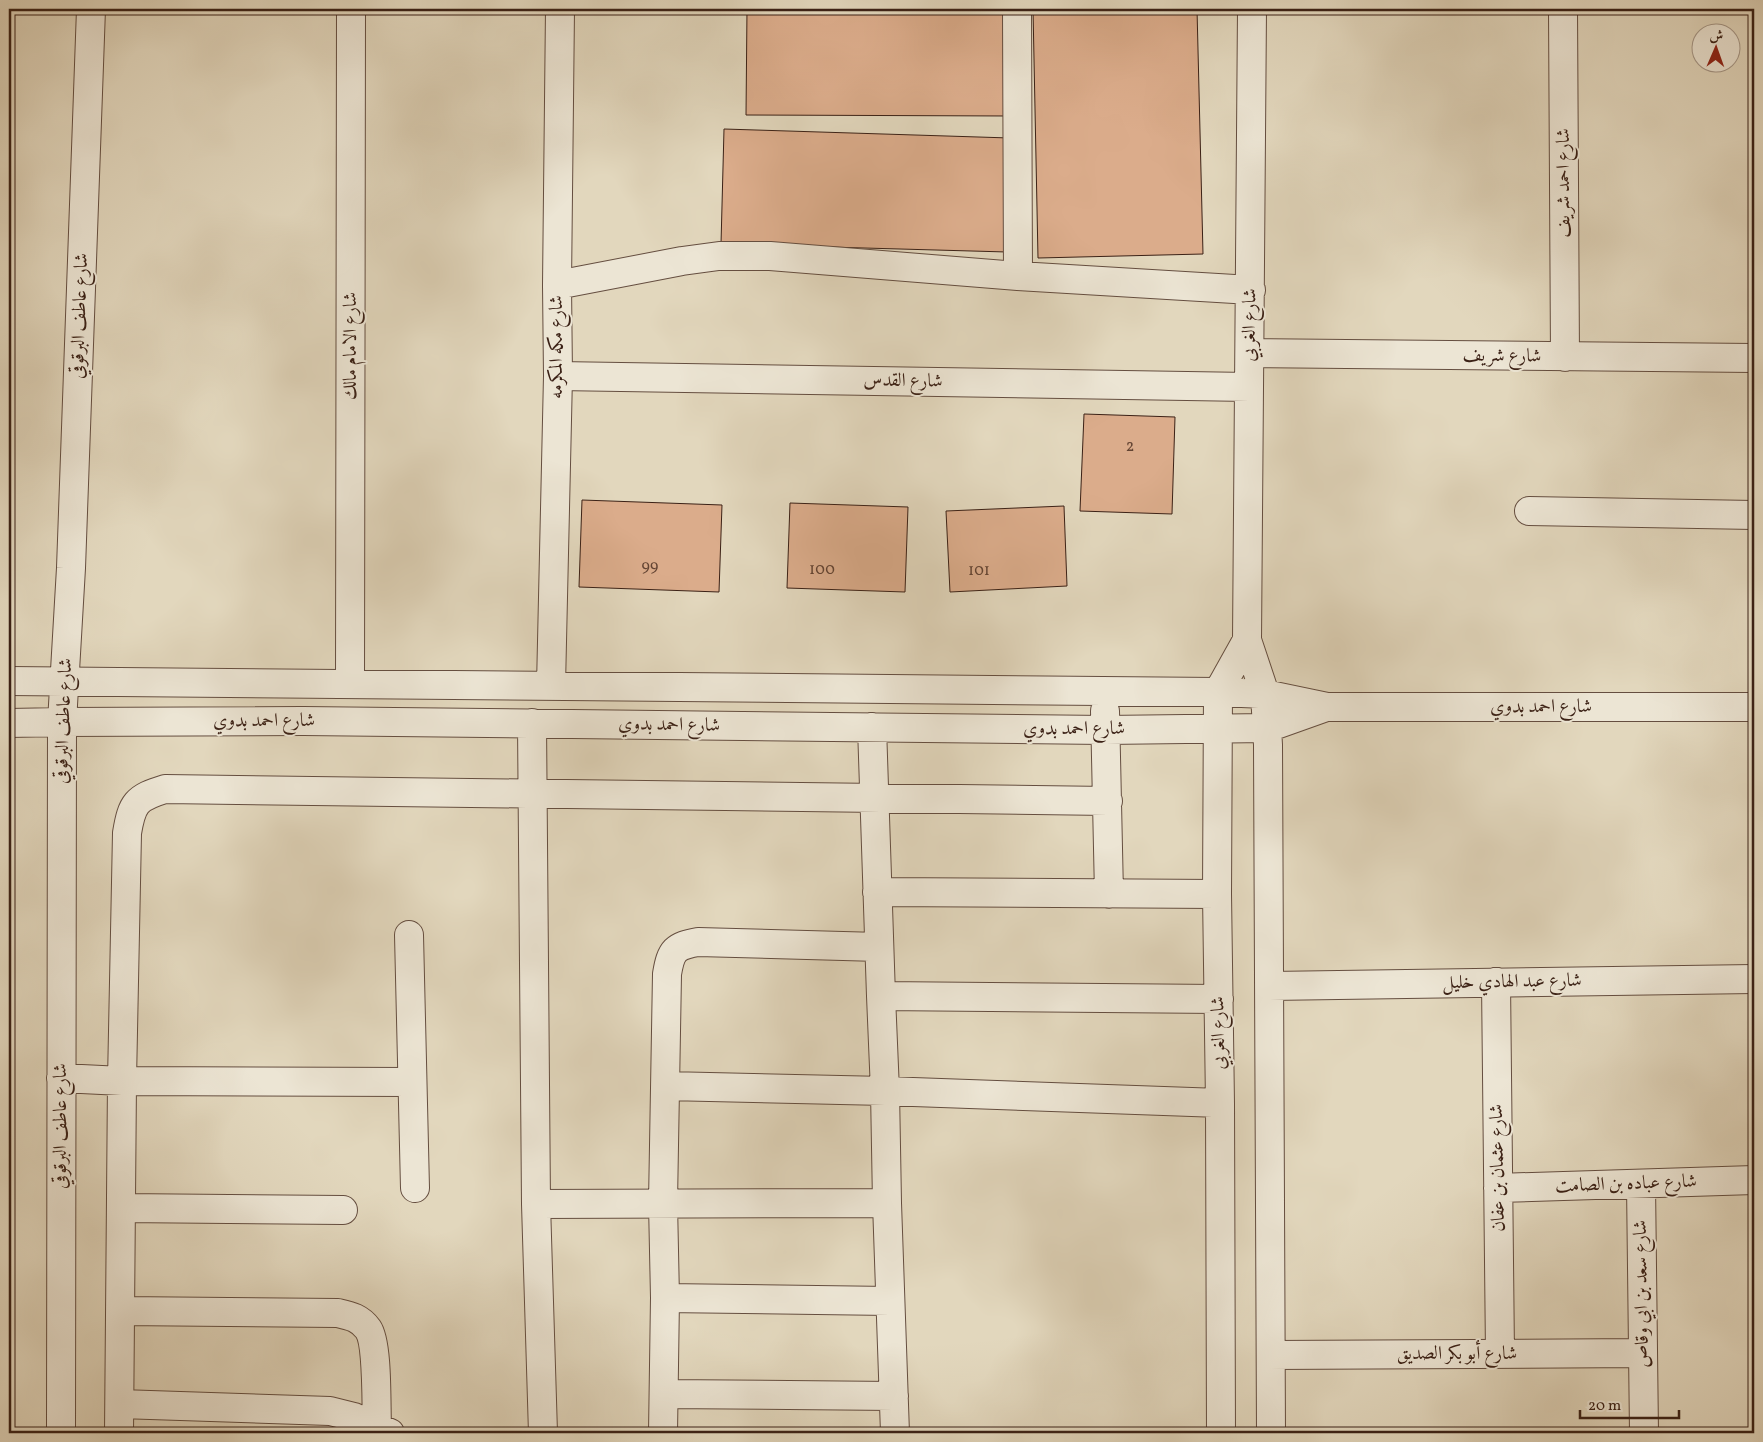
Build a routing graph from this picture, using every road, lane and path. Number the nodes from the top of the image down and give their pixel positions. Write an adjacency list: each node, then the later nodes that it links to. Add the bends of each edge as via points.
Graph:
1 (91, 9): 19 (street, شارع عاطف البرقوقي)
2 (351, 9): 20 (street, شارع الامام مالك)
3 (560, 9): 8 (street, شارع مكه المكرمه)
4 (1252, 9): 9 (street, شارع الغربي)
5 (1563, 9): 11 (street, شارع احمد شريف)
6 (1017, 10): 7 (street)
7 (1018, 276): 8 (street, via 770,256 719,256 682,260); 9 (street)
8 (557, 285): 13 (street, شارع مكه المكرمه)
9 (1251, 290): 10 (street, شارع الغربي)
10 (1250, 353): 11 (street, شارع شريف); 14 (street, شارع الغربي)
11 (1565, 357): 12 (street, شارع شريف)
12 (1754, 358)
13 (558, 376): 14 (street, شارع القدس); 21 (street, شارع مكه المكرمه)
14 (1249, 387): 17 (street, شارع الغربي)
15 (1528, 511): 16 (street)
16 (1754, 515)
17 (1247, 640): 23 (street, شارع الغربي); 24 (street, شارع الغربي)
18 (9, 682): 19 (street, شارع احمد بدوي)
19 (64, 682): 20 (street, شارع احمد بدوي); 27 (street, شارع عاطف البرقوقي)
20 (350, 684): 21 (street, شارع احمد بدوي)
21 (551, 686): 22 (street, شارع احمد بدوي)
22 (1104, 692): 23 (street, شارع احمد بدوي); 33 (street)
23 (1218, 692): 24 (street, شارع احمد بدوي); 32 (street, شارع الغربي)
24 (1265, 694): 25 (street, شارع احمد بدوي); 31 (street, شارع الغربي)
25 (1327, 707): 26 (street, شارع احمد بدوي); 31 (street, شارع احمد بدوي)
26 (1754, 707)
27 (62, 722): 28 (street, شارع احمد بدوي); 29 (street, شارع احمد بدوي); 47 (street, شارع عاطف البرقوقي)
28 (532, 723): 30 (street, شارع احمد بدوي); 34 (street)
29 (9, 724)
30 (872, 727): 33 (street, شارع احمد بدوي); 35 (street)
31 (1267, 728): 32 (street, شارع احمد بدوي); 44 (street, شارع الغربي)
32 (1218, 729): 33 (street, شارع احمد بدوي); 39 (street, شارع الغربي)
33 (1105, 730): 36 (street)
34 (533, 794): 35 (street); 48 (street, via 165,789 144,796 130,812 127,833); 59 (street)
35 (874, 798): 36 (street); 37 (street)
36 (1108, 802): 38 (street)
37 (877, 892): 38 (street); 41 (street)
38 (1109, 894): 39 (street)
39 (1217, 894): 46 (street, شارع الغربي)
40 (409, 935): 49 (street)
41 (879, 948): 45 (street); 50 (street, via 698,942 682,945 670,957 667,974)
42 (1754, 979): 43 (street, شارع عبد الهادي خليل)
43 (1496, 982): 44 (street, شارع عبد الهادي خليل); 56 (street, شارع عثمان بن عفان)
44 (1270, 986): 67 (street, شارع الغربي)
45 (880, 996): 46 (street); 51 (street)
46 (1219, 999): 52 (street, شارع الغربي)
47 (61, 1078): 48 (street); 72 (street, شارع عاطف البرقوقي)
48 (122, 1080): 49 (street); 60 (street)
49 (412, 1082): 55 (street)
50 (666, 1086): 51 (street); 57 (street)
51 (885, 1091): 52 (street); 58 (street)
52 (1220, 1103): 77 (street, شارع الغربي)
53 (1754, 1180): 54 (street, شارع عباده بن الصامت)
54 (1641, 1184): 56 (street, شارع عباده بن الصامت); 65 (street, شارع سعد بن ابي وقاص)
55 (415, 1188)
56 (1498, 1188): 66 (street, شارع عثمان بن عفان)
57 (663, 1203): 58 (street); 59 (street); 62 (street)
58 (887, 1203): 63 (street)
59 (536, 1204): 74 (street)
60 (122, 1208): 61 (street); 64 (street)
61 (343, 1210)
62 (665, 1298): 63 (street); 68 (street)
63 (890, 1301): 69 (street)
64 (121, 1311): 70 (street); 71 (street, via 338,1313 356,1317 369,1330 374,1348)
65 (1643, 1353): 66 (street, شارع أبو بكر الصديق); 79 (street, شارع سعد بن ابي وقاص)
66 (1500, 1354): 67 (street, شارع أبو بكر الصديق)
67 (1271, 1355): 78 (street, شارع الغربي)
68 (664, 1394): 69 (street); 75 (street)
69 (894, 1396): 76 (street)
70 (120, 1404): 71 (street, via 330,1411); 73 (street)
71 (383, 1430)
72 (61, 1433)
73 (119, 1433)
74 (543, 1433)
75 (663, 1433)
76 (895, 1433)
77 (1221, 1433)
78 (1271, 1433)
79 (1644, 1433)

